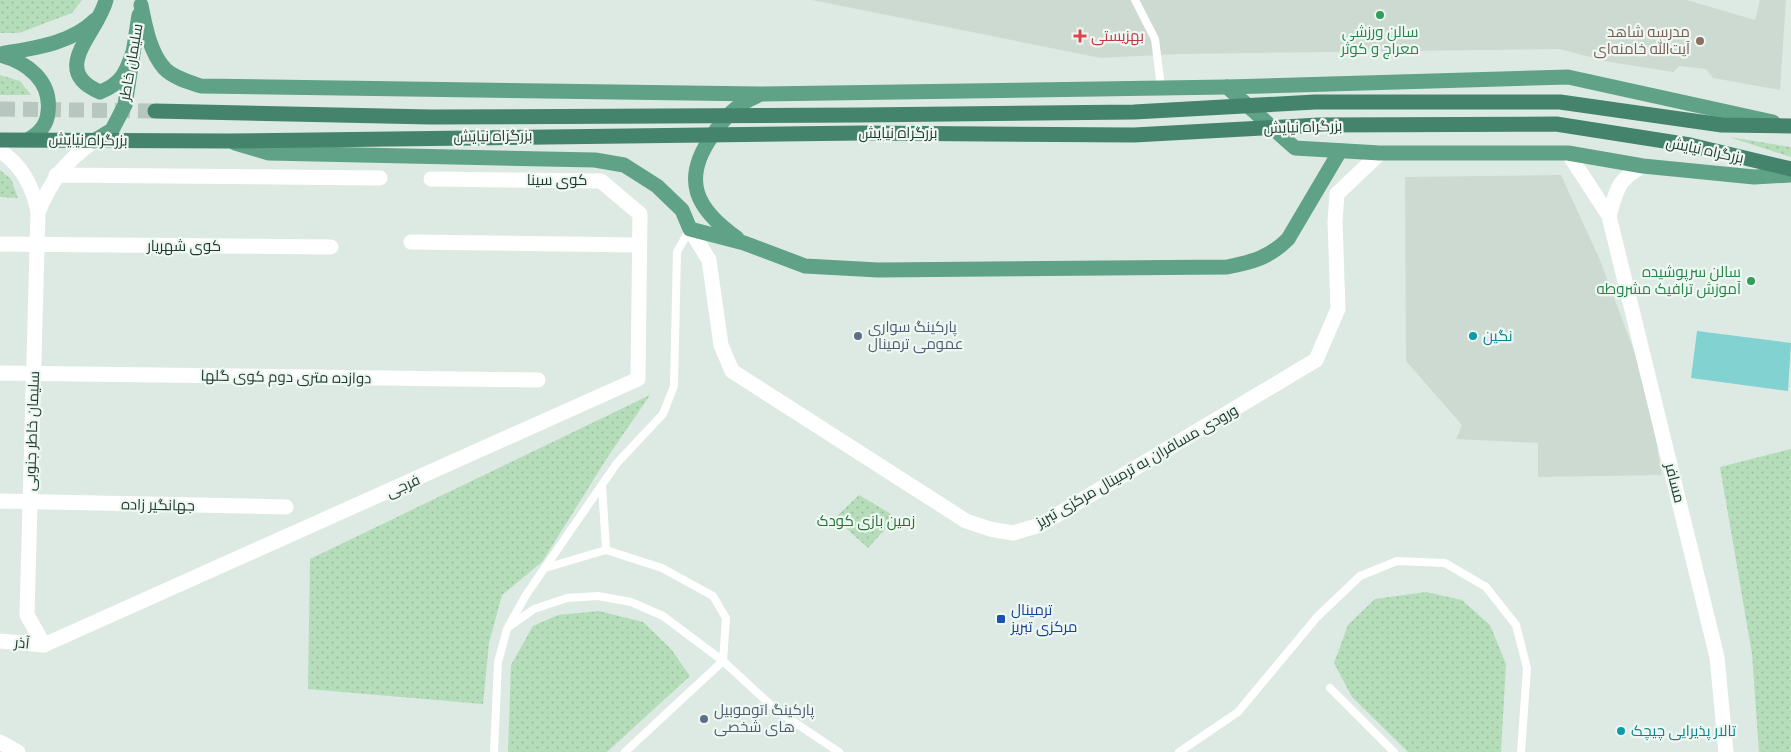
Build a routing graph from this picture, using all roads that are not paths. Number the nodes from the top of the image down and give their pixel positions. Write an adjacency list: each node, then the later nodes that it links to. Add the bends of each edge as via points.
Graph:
1 (1135, 0): 6 (lane, via 1155,39)
2 (142, 3): 4 (main road, سلیمان خاطر); 8 (main road, بزرگراه نیایش, via 146,33 164,68 201,86)
3 (105, 6): 4 (main road, via 75,61 76,73 88,87 100,92 121,81); 5 (main road, via 88,26 65,40)
4 (133, 52): 13 (main road, سلیمان خاطر, via 125,105 119,120 107,135)
5 (0, 54): 11 (main road, via 33,72 48,94 45,125)
6 (1161, 87): 7 (main road, بزرگراه نیایش); 8 (main road, بزرگراه نیایش)
7 (1227, 87): 10 (main road, بزرگراه نیایش, via 1568,77); 16 (main road, via 1295,148)
8 (760, 94): 29 (main road, via 740,103 719,126 701,152 694,173 699,196 716,223)
9 (155, 111): 10 (highway, بزرگراه نیایش, via 431,117 850,115 1134,112 1315,102 1560,102 1722,125)
10 (1791, 126)
11 (29, 139): 12 (highway, بزرگراه نیایش); 13 (highway, بزرگراه نیایش)
12 (0, 140)
13 (94, 141): 14 (highway, بزرگراه نیایش); 21 (street, سلیمان خاطر جنوبی, via 74,155)
14 (229, 141): 20 (highway, بزرگراه نیایش, via 842,133 1134,134 1319,125 1556,124 1690,145); 27 (main road, via 269,153 624,165 657,186 682,210)
15 (0, 151): 25 (street, سلیمان خاطر جنوبی, via 25,176 34,191)
16 (1340, 151): 17 (main road); 29 (main road, via 1288,239 1255,262 1227,267 869,269 805,266)
17 (1380, 153): 18 (main road); 27 (street, ورودی مسافران به ترمینال مرکزی تبریز, via 1337,194 1338,310 1316,360 1040,525 1013,533 966,521 732,371 721,345 709,260)
18 (1568, 153): 19 (main road); 26 (street)
19 (1643, 166): 22 (main road, via 1754,177); 26 (street, via 1628,174 1618,185)
20 (1791, 169)
21 (56, 175): 23 (street); 25 (street, سلیمان خاطر جنوبی)
22 (1791, 175)
23 (380, 178)
24 (431, 179): 31 (street, کوی سینا, via 601,180 640,214)
25 (38, 212): 32 (street, سلیمان خاطر جنوبی)
26 (1609, 216): 56 (street, مسافر, via 1717,657)
27 (690, 229): 29 (main road); 37 (lane, via 677,252 674,386 663,414)
28 (411, 242): 31 (street)
29 (744, 243)
30 (0, 244): 32 (street, کوی شهریار)
31 (639, 245): 45 (street, فرجی, via 638,379)
32 (38, 246): 33 (street, کوی شهریار); 35 (street, سلیمان خاطر جنوبی)
33 (331, 247)
34 (0, 373): 35 (street, دوازده متری دوم کوی گلها)
35 (34, 374): 36 (street, دوازده متری دوم کوی گلها); 39 (street, سلیمان خاطر جنوبی)
36 (538, 380)
37 (602, 485): 41 (lane); 42 (lane)
38 (0, 501): 39 (street, جهانگیر زاده)
39 (30, 502): 40 (street, جهانگیر زاده); 45 (street, سلیمان خاطر جنوبی, via 27,615)
40 (286, 507)
41 (606, 550): 42 (lane); 46 (lane, via 662,568 713,596 726,618)
42 (545, 568): 43 (lane)
43 (507, 629): 46 (lane, via 534,609 567,598 598,596 631,602 663,616); 50 (lane, via 498,662)
44 (0, 641): 45 (street, آذر)
45 (44, 645)
46 (723, 661): 51 (lane); 52 (lane, via 776,710)
47 (1330, 688): 54 (lane)
48 (0, 742): 49 (street)
49 (18, 752)
50 (494, 752)
51 (625, 752)
52 (839, 752)
53 (1179, 752): 55 (lane, via 1238,712 1317,617 1360,576 1397,561 1445,563 1486,587 1516,625 1527,668)
54 (1394, 752)
55 (1521, 752)
56 (1726, 752)

